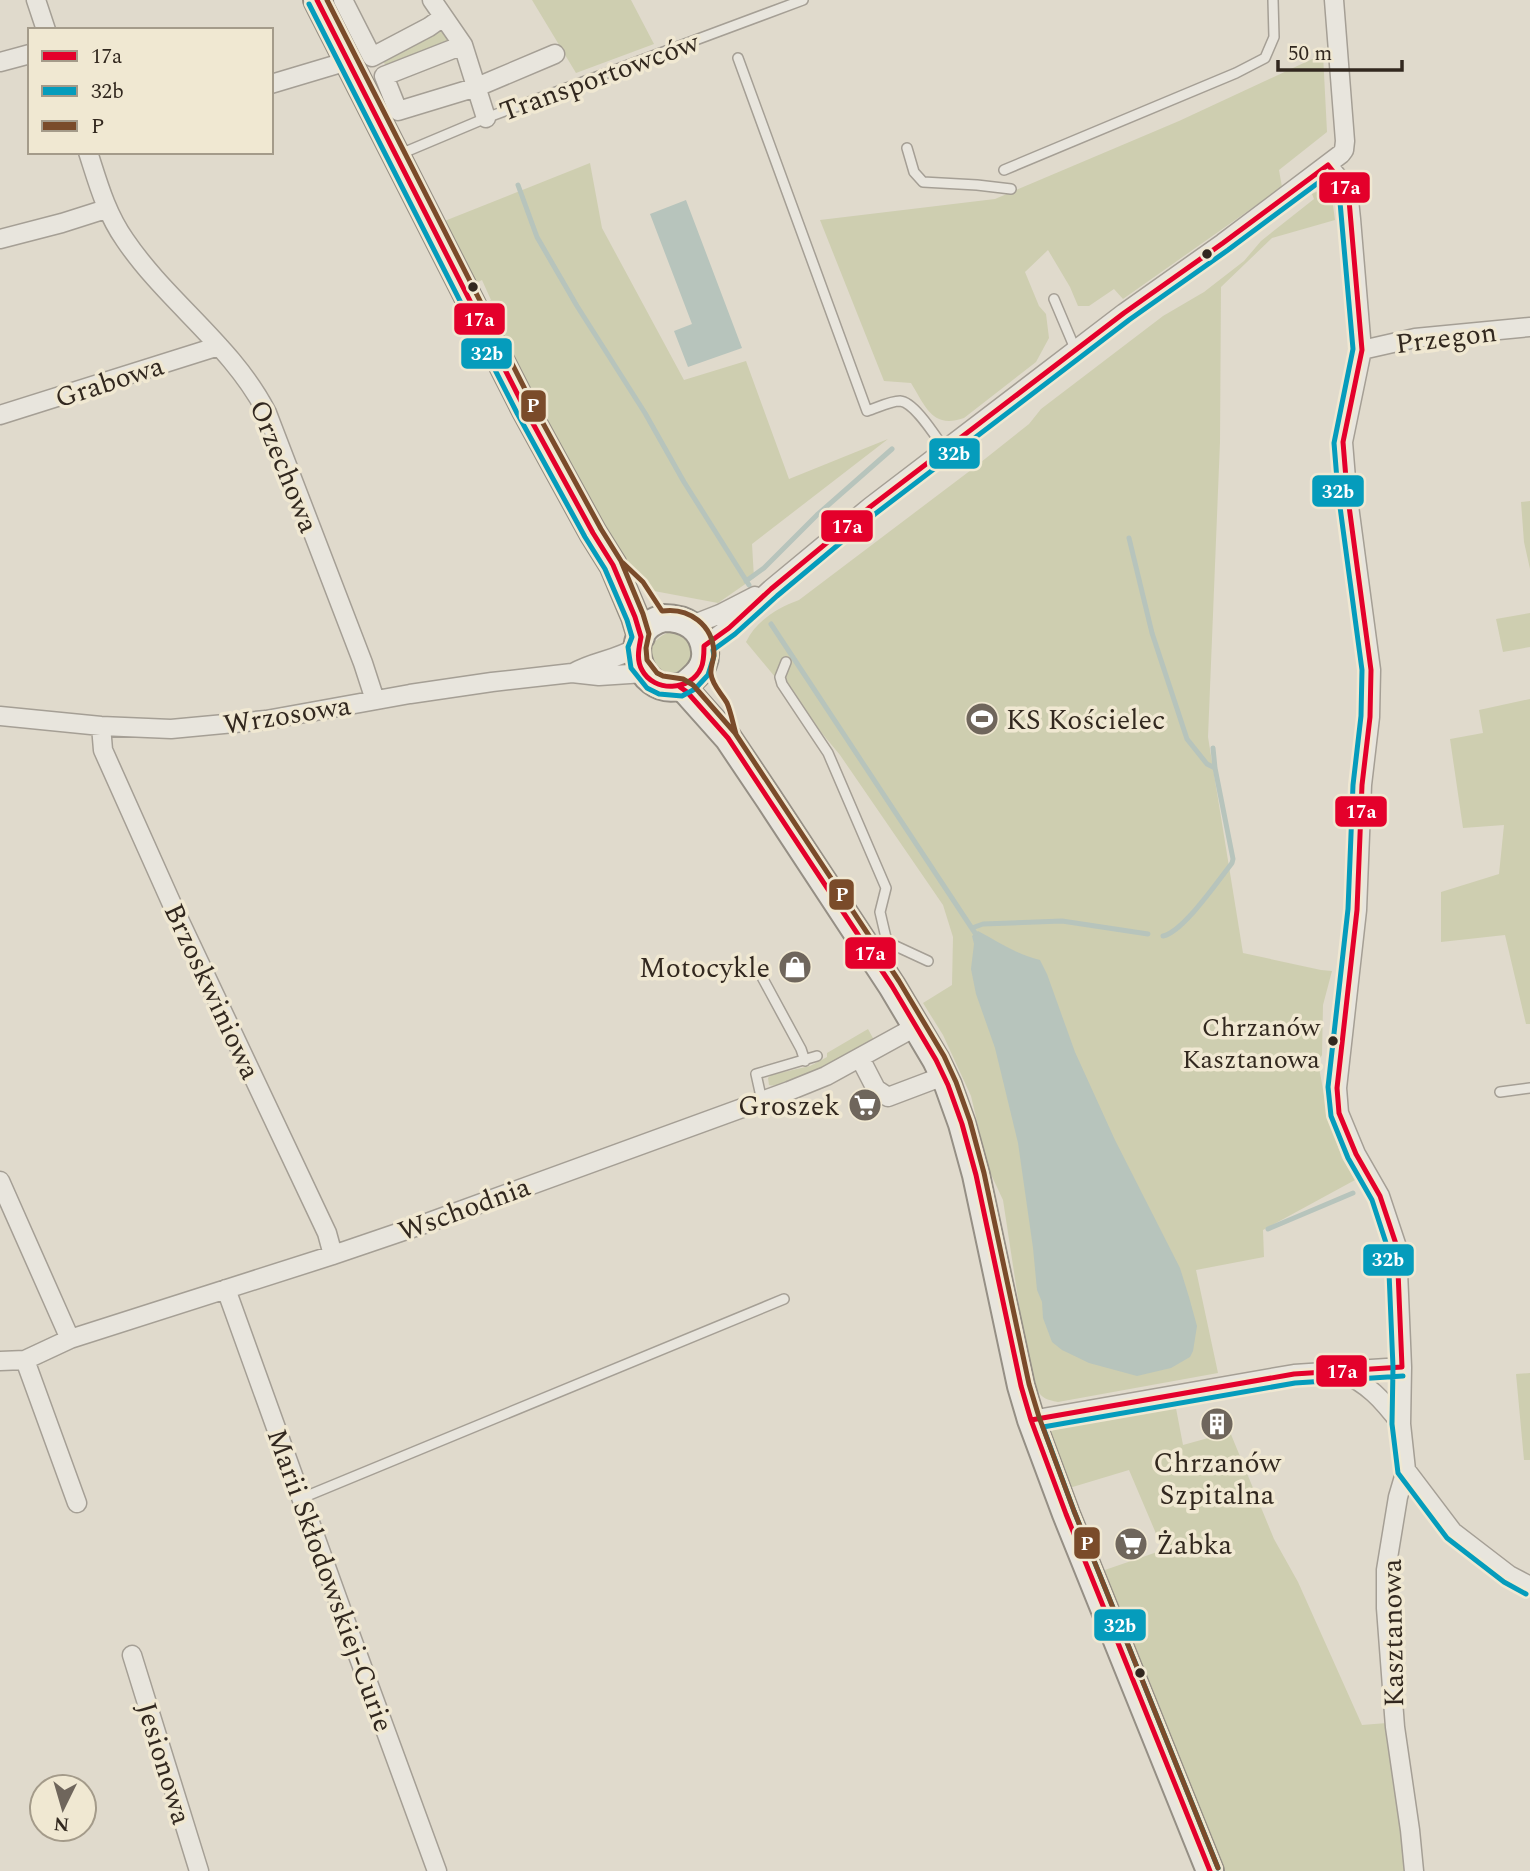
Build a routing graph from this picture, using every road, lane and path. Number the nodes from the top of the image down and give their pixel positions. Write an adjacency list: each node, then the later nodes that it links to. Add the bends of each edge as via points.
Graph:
1 (36, 0): 9 (street)
2 (317, 0): 14 (main road)
3 (343, 0): 8 (street, via 372,57)
4 (432, 0): 8 (street)
5 (803, 0): 18 (lane, Transportowców)
6 (1273, 0): 23 (lane, via 1274,37 1265,58)
7 (1334, 0): 22 (street, via 1345,141 1344,150)
8 (443, 17): 10 (street)
9 (45, 28)
10 (463, 45): 17 (street); 17 (street, via 384,76 398,111)
11 (555, 54): 17 (street)
12 (28, 55): 15 (street)
13 (738, 58): 33 (lane, via 867,411 897,401 907,403)
14 (348, 61): 16 (street); 21 (main road)
15 (0, 62)
16 (273, 83)
17 (477, 87): 18 (street)
18 (486, 118): 21 (lane, Transportowców)
19 (908, 148): 24 (lane, via 914,172 923,182)
20 (89, 154): 25 (street, Orzechowa)
21 (397, 156): 35 (main road)
22 (1328, 164): 30 (street, Kasztanowa, via 1349,200); 31 (street)
23 (1004, 170)
24 (1011, 189)
25 (106, 209): 26 (street); 29 (street, Orzechowa, via 144,265)
26 (0, 240)
27 (1054, 299): 31 (lane)
28 (1530, 327): 30 (street, Przegon, via 1415,338)
29 (219, 346): 32 (street, Grabowa); 41 (street, Orzechowa, via 245,376 267,413)
30 (1362, 350): 63 (street, Kasztanowa, via 1343,442 1371,693 1357,910 1336,1088 1339,1113 1380,1196 1396,1247)
31 (1076, 351): 33 (street)
32 (0, 415)
33 (946, 451): 34 (street)
34 (771, 589): 36 (street, via 729,628); 36 (street, via 720,614)
35 (645, 634): 36 (main road, via 676,618); 38 (street, Wrzosowa, via 620,657); 39 (main road, via 638,663)
36 (699, 647): 40 (main road, via 690,682); 44 (main road, via 704,680)
37 (786, 662): 45 (lane, via 782,684 828,752 886,888)
38 (572, 673): 39 (street, Wrzosowa); 41 (street, Wrzosowa)
39 (645, 673): 40 (main road, via 661,685)
40 (680, 687): 44 (main road)
41 (375, 700): 43 (street, Wrzosowa, via 221,726)
42 (0, 716): 43 (street, Wrzosowa)
43 (101, 726): 57 (street, Brzoskwiniowa, via 103,750 327,1233)
44 (728, 738): 45 (main road)
45 (879, 948): 46 (lane); 48 (main road)
46 (928, 961)
47 (762, 977): 51 (lane)
48 (917, 1026): 50 (street, Wschodnia); 67 (main road, via 948,1085 970,1149)
49 (817, 1056): 51 (lane)
50 (860, 1058): 52 (street, via 876,1089 888,1097); 55 (street, Wschodnia)
51 (805, 1061): 55 (lane, via 756,1074)
52 (933, 1080)
53 (1530, 1088): 54 (lane)
54 (1500, 1092)
55 (761, 1101): 57 (street, Wschodnia)
56 (0, 1181): 60 (street)
57 (333, 1255): 58 (street, Wschodnia)
58 (226, 1289): 60 (street, Wschodnia); 70 (street, Marii Skłodowskiej-Curie)
59 (784, 1299): 70 (lane)
60 (70, 1339): 61 (street, Wschodnia)
61 (25, 1360): 62 (street, Wschodnia); 71 (street)
62 (0, 1362)
63 (1402, 1367): 64 (street); 66 (street, Kasztanowa)
64 (1340, 1371): 65 (street); 67 (street, via 1294,1374)
65 (1371, 1390): 66 (street); 68 (street)
66 (1401, 1390): 68 (street, Kasztanowa)
67 (1031, 1420): 76 (main road)
68 (1401, 1424): 69 (street, Kasztanowa)
69 (1405, 1469): 72 (street, via 1453,1532); 77 (street, Kasztanowa, via 1386,1570 1386,1608 1395,1727)
70 (302, 1498): 75 (street, Marii Skłodowskiej-Curie)
71 (76, 1503)
72 (1530, 1586)
73 (132, 1655): 74 (street, Jesionowa)
74 (199, 1871)
75 (437, 1871)
76 (1210, 1871)
77 (1414, 1871)

